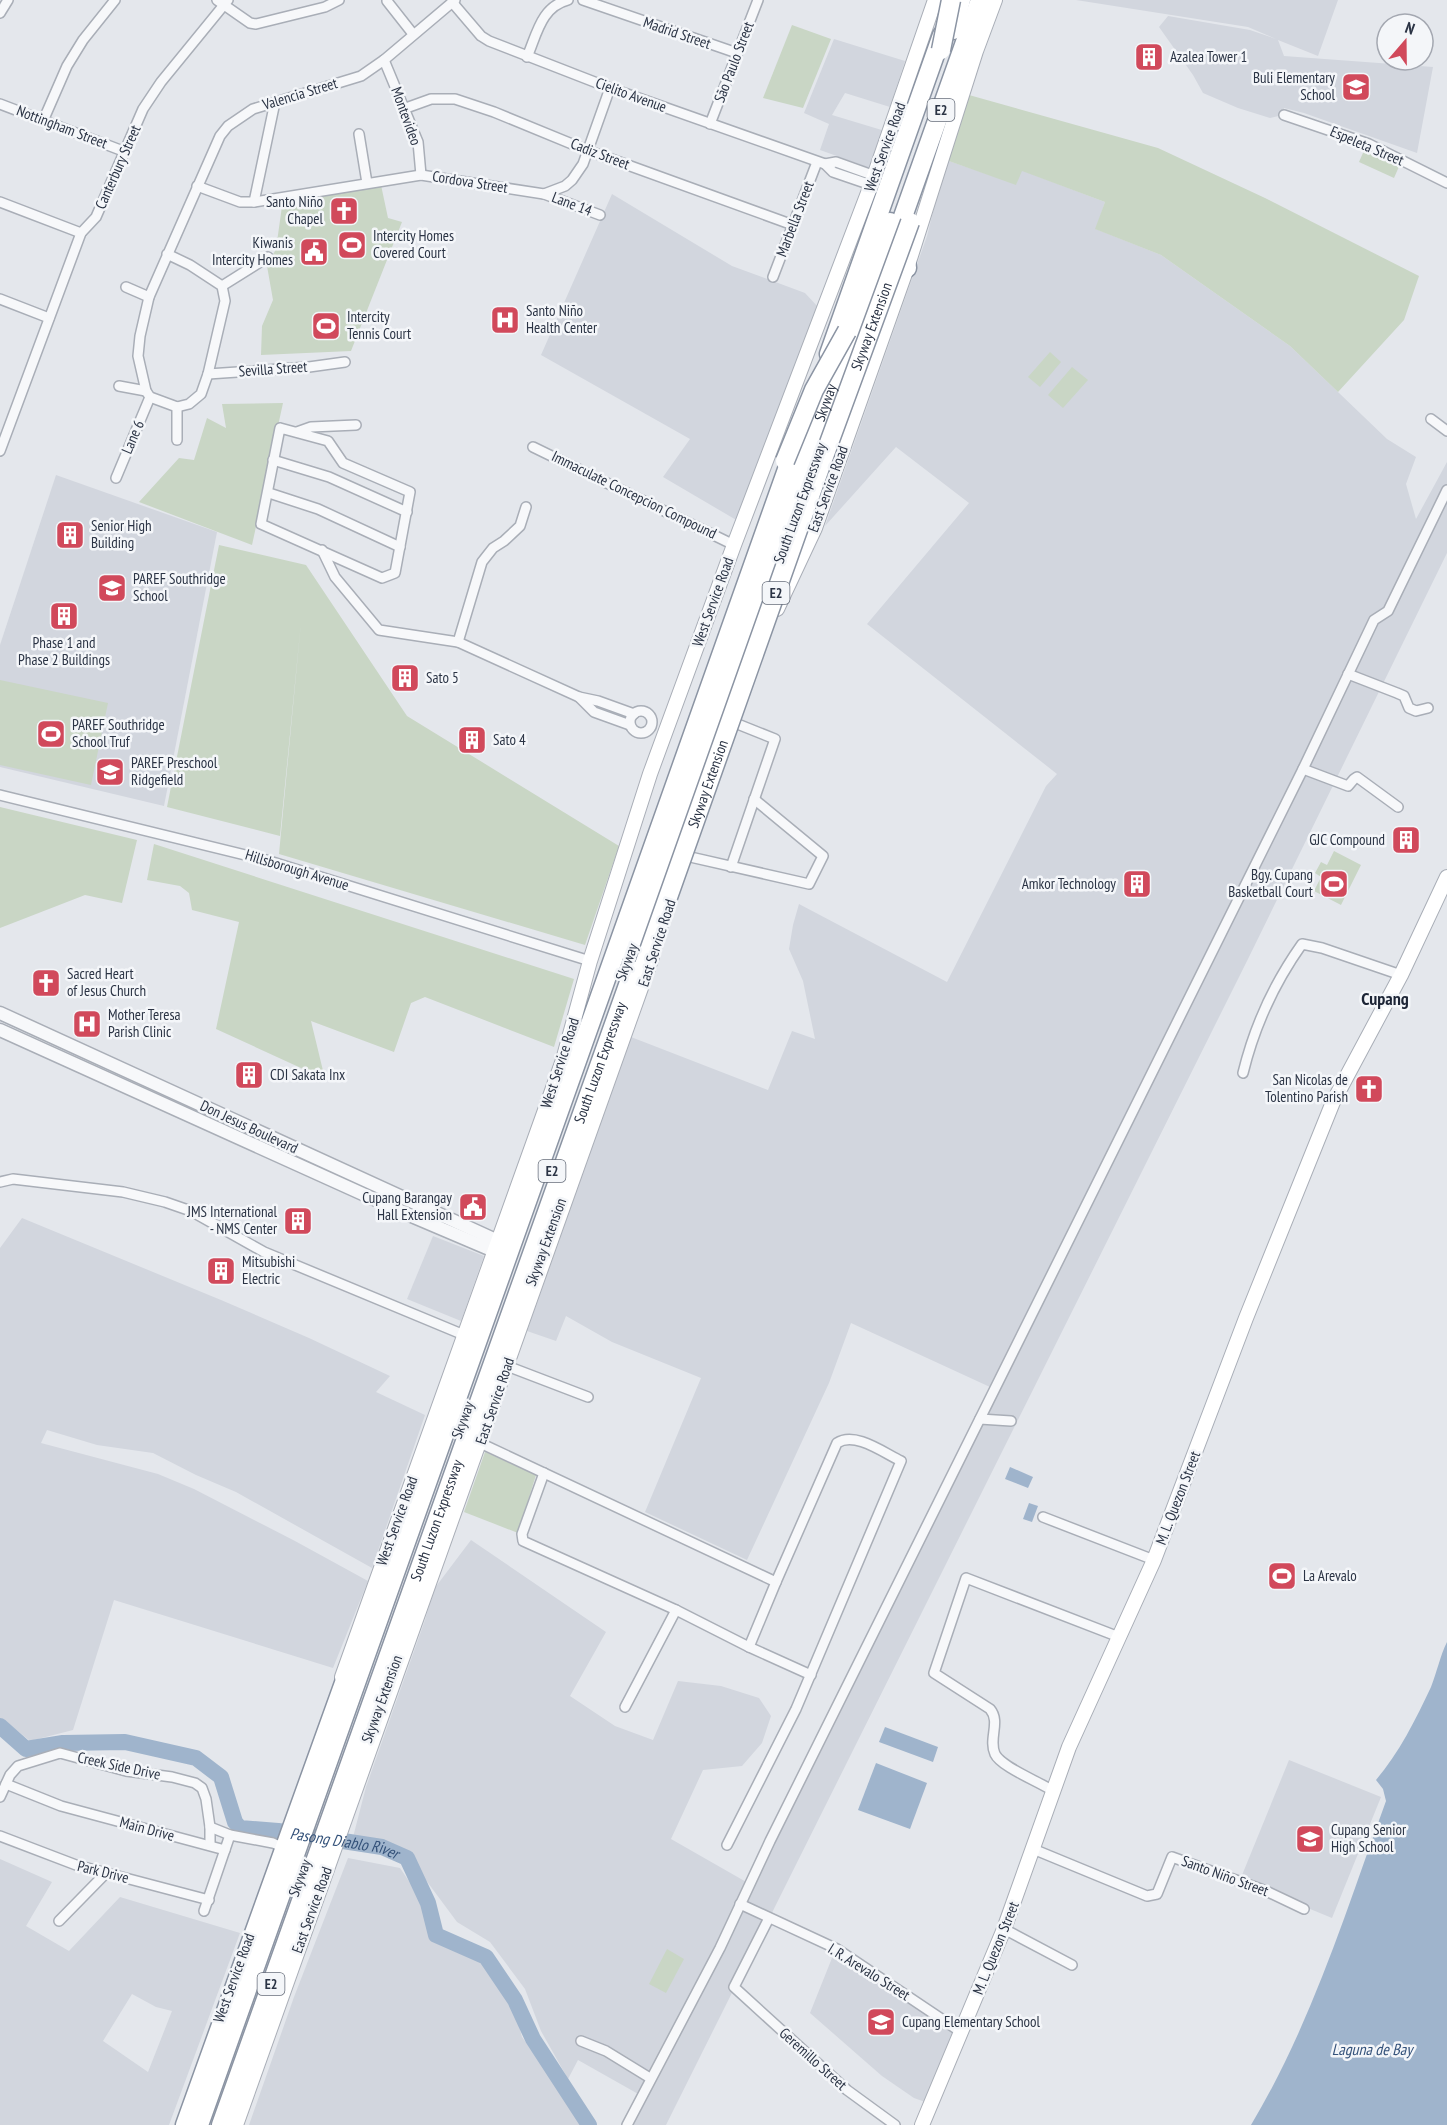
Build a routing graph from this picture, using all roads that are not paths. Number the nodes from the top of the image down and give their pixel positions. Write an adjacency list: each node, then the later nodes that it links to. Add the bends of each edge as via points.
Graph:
1 (8, 0): 16 (street)
2 (115, 0): 26 (street, via 67,66)
3 (339, 0): 14 (street, via 256,24)
4 (568, 0): 19 (street, via 546,12)
5 (584, 0): 18 (street, Madrid Street)
6 (758, 0): 18 (street, São Paulo Street)
7 (935, 0): 33 (main road, West Service Road)
8 (953, 0): 53 (highway, Skyway / E2, bridge, via 941,50); 125 (highway, South Luzon Expressway / E2)
9 (961, 0): 145 (highway, Skyway / E2, via 948,51 892,217 775,549)
10 (980, 0): 41 (highway, South Luzon Expressway / E2)
11 (986, 0): 41 (highway, E2, via 968,60)
12 (995, 0): 46 (main road, East Service Road)
13 (387, 1): 17 (street)
14 (223, 2): 29 (street, Canterbury Street, via 161,82)
15 (449, 2): 17 (street, Valencia Street); 19 (street, Cielito Avenue, via 481,36)
16 (0, 13)
17 (413, 34): 20 (street, Valencia Street)
18 (737, 53): 27 (street, São Paulo Street)
19 (527, 57): 21 (street, Cielito Avenue)
20 (384, 60): 22 (street, Valencia Street, via 361,76); 24 (street, Montevideo)
21 (610, 88): 27 (street, Cielito Avenue); 30 (street)
22 (275, 102): 36 (street, Valencia Street, via 252,109 228,126); 39 (street)
23 (0, 104): 26 (street, Nottingham Street)
24 (406, 108): 30 (street, Cadiz Street, via 431,99 455,99); 32 (street, Montevideo, via 418,142)
25 (1284, 115): 35 (street, Espeleta Street, via 1369,144)
26 (43, 121): 29 (street, Nottingham Street)
27 (710, 124): 31 (street, Cielito Avenue)
28 (358, 134): 34 (street)
29 (123, 151): 43 (street, Canterbury Street, via 96,217)
30 (589, 151): 37 (street, via 572,180); 42 (street, Cadiz Street)
31 (821, 163): 33 (street, Cielito Avenue, via 836,162); 42 (street, Marbella Street)
32 (421, 175): 34 (street, Cordova Street); 37 (street, Cordova Street)
33 (873, 181): 74 (main road, West Service Road)
34 (367, 183): 39 (street, Cordova Street)
35 (1447, 183)
36 (197, 186): 39 (street, Cordova Street, via 240,202); 44 (street, Valencia Street)
37 (544, 194): 40 (street, Lane 14)
38 (0, 202): 43 (street)
39 (254, 202)
40 (600, 215)
41 (906, 221): 46 (highway); 126 (highway, South Luzon Expressway / E2); 147 (highway, Skyway Extension / E2, bridge)
42 (793, 225): 47 (street, Marbella Street)
43 (81, 233): 52 (street, Canterbury Street)
44 (167, 254): 48 (street); 50 (street, Valencia Street)
45 (268, 257): 48 (street)
46 (908, 268): 84 (main road, East Service Road, via 814,528 760,651)
47 (773, 277)
48 (222, 286): 55 (street, via 225,301)
49 (126, 287): 50 (street)
50 (149, 297): 57 (street, Valencia Street, via 138,357)
51 (0, 299): 52 (street)
52 (49, 318): 67 (street, Canterbury Street)
53 (847, 332): 143 (highway, Skyway Extension / E2, bridge, via 814,390 762,511); 144 (highway, Skyway / E2, bridge)
54 (342, 363): 55 (street, Sevilla Street)
55 (208, 374): 58 (street, via 196,400)
56 (119, 386): 57 (street)
57 (148, 394): 58 (street); 69 (street, Lane 6)
58 (177, 407): 64 (street)
59 (1431, 419): 62 (street)
60 (356, 425): 61 (street)
61 (331, 426): 63 (street); 65 (street)
62 (1447, 430)
63 (297, 432): 65 (street); 68 (street, via 280,428)
64 (177, 440)
65 (328, 441): 73 (street, via 342,463 410,492)
66 (533, 447): 74 (street, Immaculate Concepcion Compound)
67 (0, 451)
68 (273, 460): 71 (street); 73 (street, via 329,477)
69 (116, 478)
70 (1447, 490): 80 (street, via 1388,611 1374,620)
71 (269, 493): 75 (street, via 318,509); 76 (street, via 261,524)
72 (526, 507): 79 (street, via 520,526 482,562)
73 (406, 512): 75 (street)
74 (734, 545): 87 (main road, West Service Road)
75 (400, 547): 77 (street, via 395,573 382,578)
76 (322, 550): 77 (street); 78 (street)
77 (350, 565): 78 (street)
78 (335, 576): 79 (street, via 379,630)
79 (458, 642): 81 (street)
80 (1348, 674): 82 (street, via 1404,696 1409,708 1416,711); 88 (street)
81 (579, 696): 83 (street); 85 (street, via 594,712)
82 (1428, 708)
83 (634, 714): 85 (street); 86 (street, via 649,715)
84 (735, 723): 90 (street, via 774,739); 92 (main road, East Service Road)
85 (628, 724): 86 (street, via 641,733)
86 (651, 726): 87 (street)
87 (666, 731): 95 (main road, West Service Road)
88 (1303, 769): 91 (street, via 1348,786 1358,777); 107 (street)
89 (0, 795): 95 (street, Hillsborough Avenue, via 266,860)
90 (754, 799): 93 (street); 93 (street, via 823,856 809,884)
91 (1398, 807)
92 (686, 856): 93 (street); 105 (main road, East Service Road)
93 (731, 867)
94 (1447, 877): 96 (main road, M. L. Quezon Street)
95 (590, 961): 103 (main road, West Service Road, via 562,1060)
96 (1401, 975): 99 (street, via 1302,944 1287,966 1250,1046); 112 (main road, M. L. Quezon Street, via 1333,1102)
97 (0, 1013): 100 (street, Don Jesus Boulevard)
98 (0, 1030): 101 (street, Don Jesus Boulevard)
99 (1243, 1073)
100 (318, 1158): 101 (street); 103 (street, Don Jesus Boulevard)
101 (312, 1171): 103 (street, Don Jesus Boulevard)
102 (0, 1182): 104 (street, via 13,1179 123,1192 165,1202 191,1211 264,1252)
103 (496, 1246): 104 (main road, West Service Road)
104 (464, 1335): 125 (main road, West Service Road)
105 (507, 1366): 106 (street); 109 (main road, East Service Road)
106 (588, 1398)
107 (980, 1419): 108 (street); 133 (street)
108 (1011, 1421)
109 (480, 1443): 110 (street); 126 (main road, East Service Road)
110 (544, 1473): 113 (street); 114 (street, via 522,1534 523,1541)
111 (1043, 1517): 112 (street)
112 (1154, 1560): 115 (main road, M. L. Quezon Street)
113 (776, 1582): 116 (street); 117 (street, via 837,1443 856,1439 902,1461)
114 (676, 1610): 116 (street); 118 (street)
115 (1119, 1636): 120 (main road, M. L. Quezon Street); 120 (street, via 966,1578 934,1673 993,1713 993,1745 999,1761)
116 (749, 1647): 117 (street)
117 (811, 1675): 128 (street)
118 (625, 1707)
119 (6, 1784): 121 (street, Creek Side Drive); 122 (street, Creek Side Drive, via 18,1766 60,1753 126,1771 195,1783 206,1799); 127 (street, Main Drive, via 61,1806)
120 (1053, 1791): 129 (main road, M. L. Quezon Street)
121 (0, 1797)
122 (210, 1827): 123 (street); 127 (street, Creek Side Drive)
123 (230, 1835): 125 (street); 130 (street)
124 (0, 1836): 131 (street, Park Drive, via 58,1860)
125 (292, 1836): 143 (main road, West Service Road); 144 (highway, South Luzon Expressway / E2)
126 (330, 1839): 146 (highway, South Luzon Expressway / E2); 148 (main road, East Service Road)
127 (210, 1845): 130 (street, Main Drive)
128 (727, 1845)
129 (1033, 1849): 134 (street, Santo Niño Street, via 1147,1896 1157,1894 1172,1857); 138 (main road, M. L. Quezon Street)
130 (225, 1850): 132 (street)
131 (107, 1872): 132 (street, Park Drive); 137 (street)
132 (209, 1900): 135 (street)
133 (740, 1904): 136 (street, I. R. Arevalo Street); 142 (street)
134 (1304, 1909)
135 (204, 1911)
136 (769, 1918): 140 (street, I. R. Arevalo Street, via 837,1949); 150 (street, Geremillo Street, via 734,1987 847,2090)
137 (59, 1921)
138 (1004, 1929): 139 (street); 140 (main road, M. L. Quezon Street)
139 (1072, 1965)
140 (962, 2032): 151 (main road, M. L. Quezon Street)
141 (581, 2041): 142 (street, via 606,2051)
142 (650, 2078): 149 (street)
143 (183, 2125)
144 (202, 2125)
145 (211, 2125)
146 (221, 2125)
147 (230, 2125)
148 (236, 2125)
149 (627, 2125)
150 (896, 2125)
151 (922, 2125)

